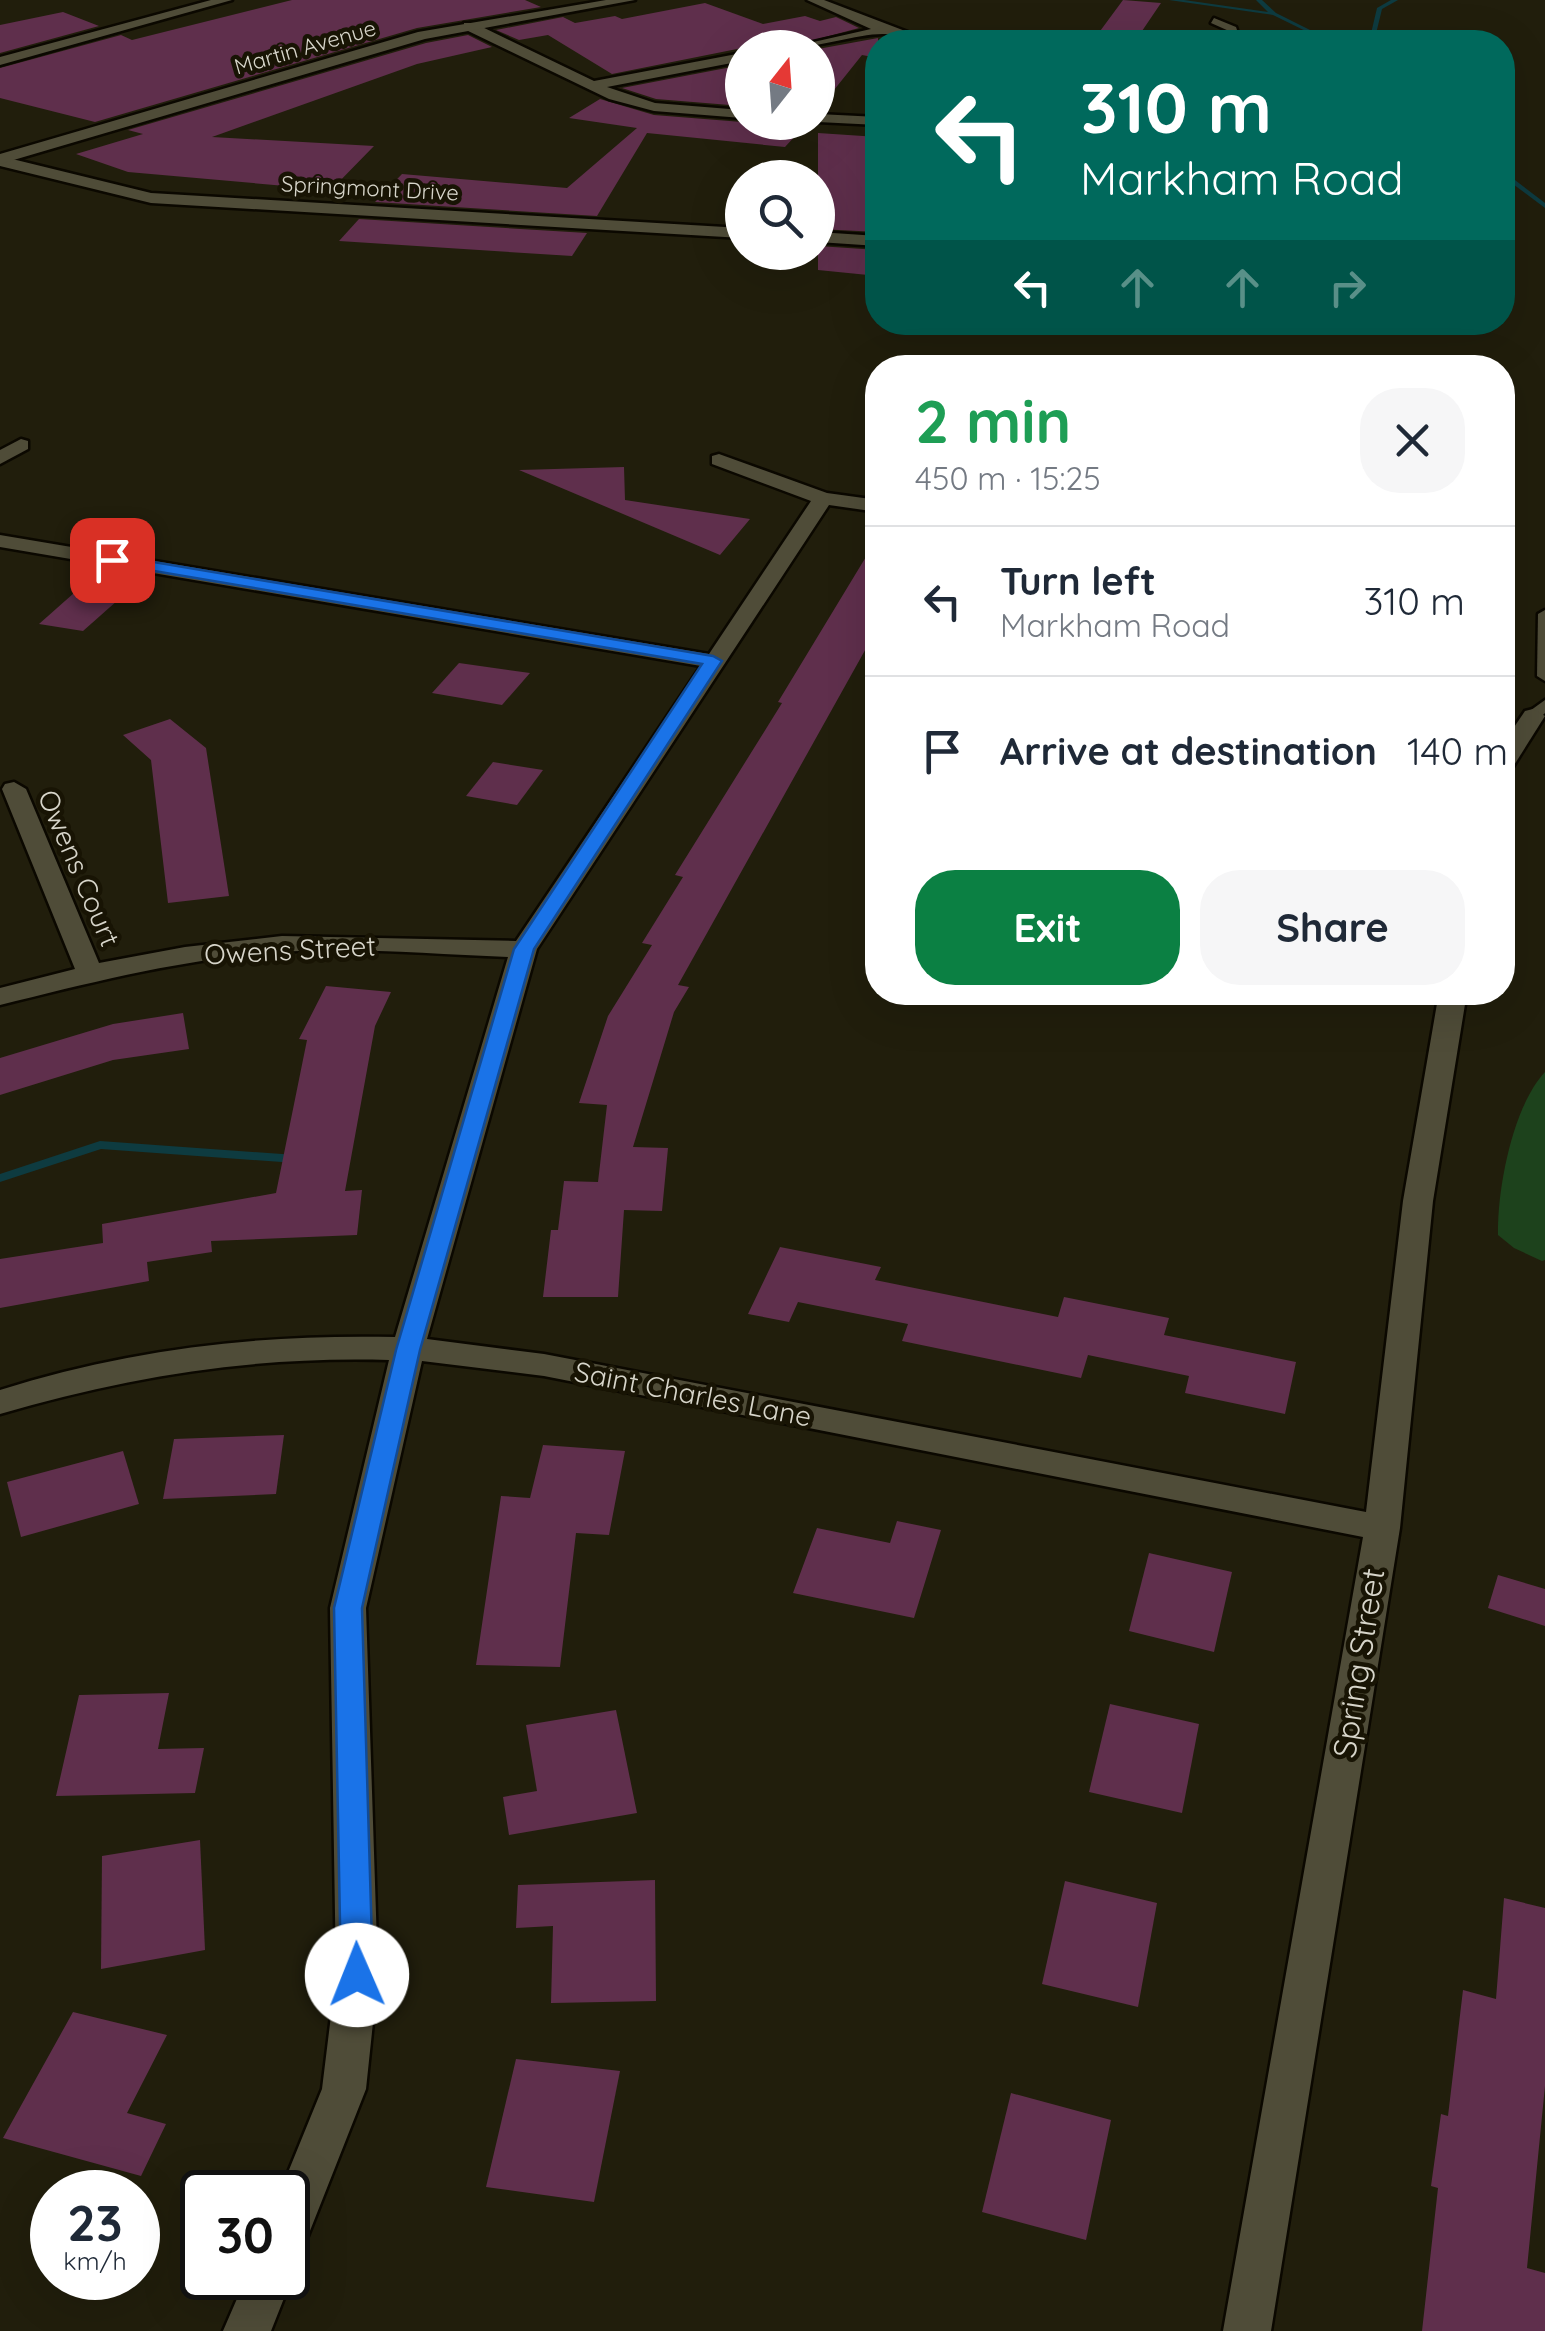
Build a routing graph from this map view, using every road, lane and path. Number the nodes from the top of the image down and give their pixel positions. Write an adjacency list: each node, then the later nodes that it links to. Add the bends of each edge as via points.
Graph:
1 (226, 0): 11 (street)
2 (628, 0): 5 (street, Martin Avenue)
3 (814, 0): 6 (street)
4 (1214, 21): 7 (lane)
5 (470, 26): 12 (street); 16 (street, Martin Avenue, via 354,53)
6 (885, 30)
7 (1234, 30)
8 (865, 34): 9 (street)
9 (835, 40)
10 (725, 60): 12 (street)
11 (0, 61)
12 (588, 86): 13 (street, via 654,108)
13 (725, 113)
14 (835, 119): 15 (street)
15 (865, 120)
16 (0, 160): 17 (street, Springmont Drive, via 151,198)
17 (725, 232)
18 (835, 239): 19 (street)
19 (865, 240)
20 (21, 444): 21 (street)
21 (0, 458)
22 (718, 460): 23 (street)
23 (823, 498): 24 (street); 27 (street)
24 (865, 504)
25 (0, 540): 27 (street)
26 (1545, 614): 28 (lane)
27 (713, 661): 32 (street)
28 (1545, 676)
29 (1539, 711): 30 (street)
30 (1515, 746)
31 (14, 789): 33 (street, Owens Court)
32 (524, 949): 33 (street, Owens Street, via 251,947); 36 (street)
33 (90, 971): 34 (street, Owens Street)
34 (0, 997)
35 (1451, 1005): 38 (street, Spring Street, via 1418,1201)
36 (408, 1350): 37 (street, Saint Charles Lane, via 283,1350 118,1369); 38 (street, Saint Charles Lane, via 544,1366); 39 (street, via 348,1608 357,1975 344,2088)
37 (0, 1402)
38 (1382, 1528): 42 (street, Spring Street)
39 (310, 2174)
40 (260, 2300): 41 (street)
41 (248, 2331)
42 (1247, 2331)

